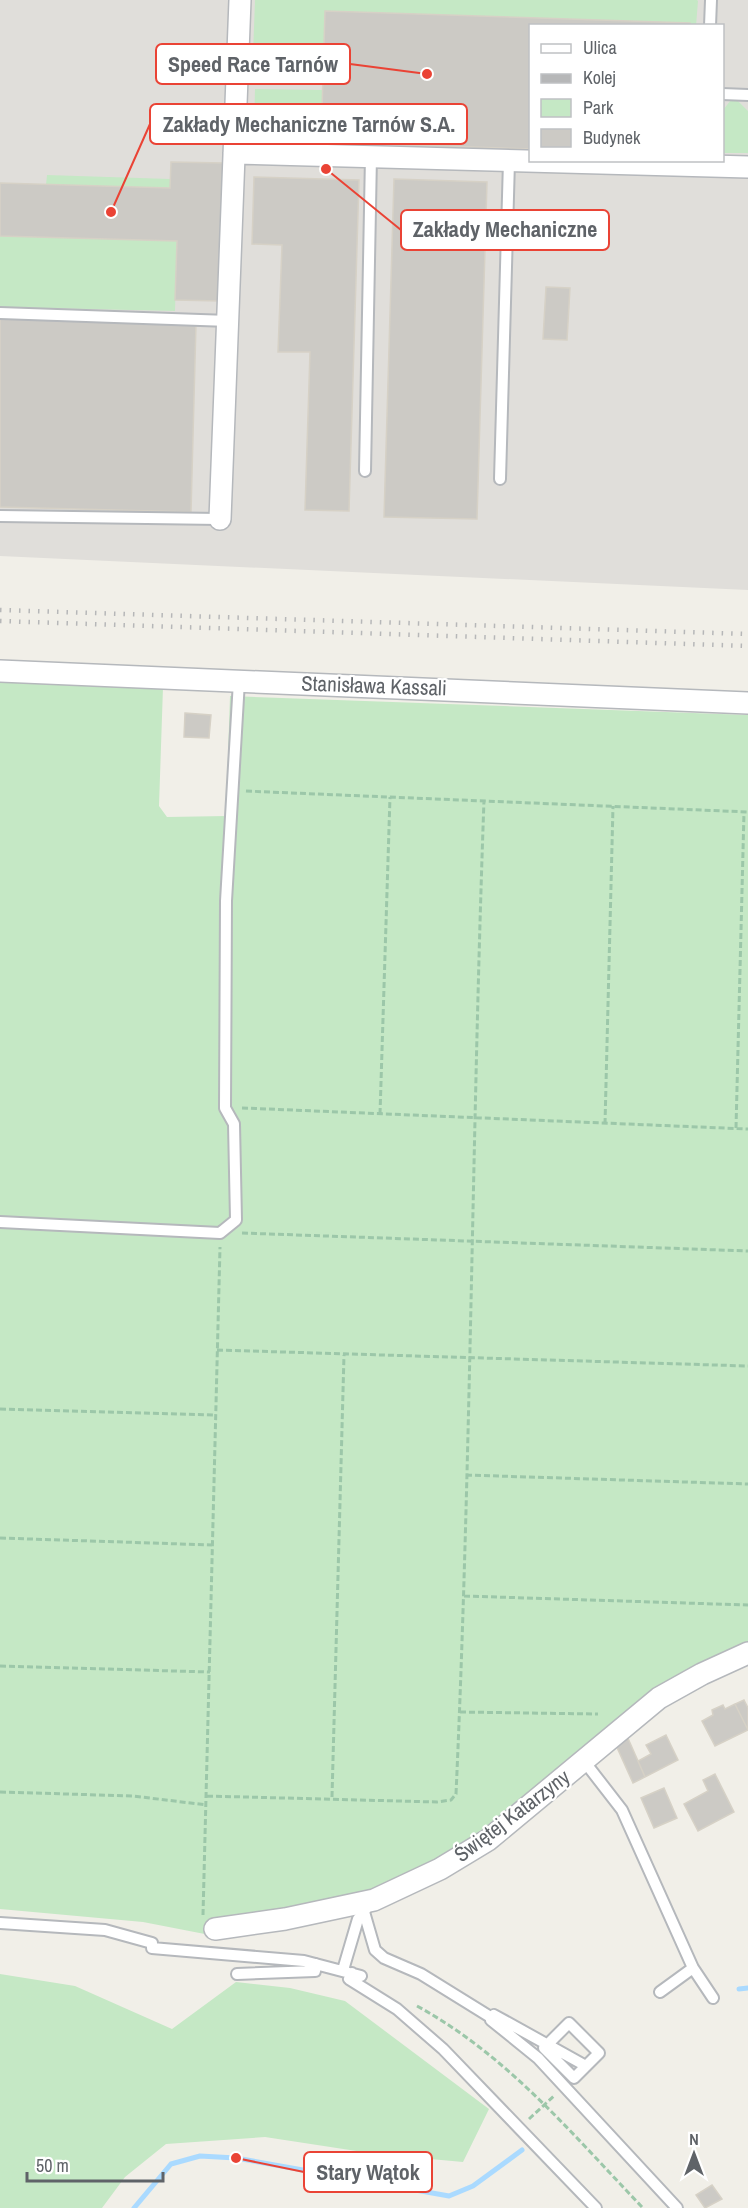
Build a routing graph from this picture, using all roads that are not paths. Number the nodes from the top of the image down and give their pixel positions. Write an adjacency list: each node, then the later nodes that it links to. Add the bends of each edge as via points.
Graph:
1 (240, 0): 6 (street)
2 (711, 0): 3 (lane)
3 (710, 24)
4 (724, 94): 5 (lane)
5 (748, 95)
6 (234, 153): 7 (street); 14 (street)
7 (371, 156): 8 (street); 15 (lane)
8 (509, 161): 9 (street); 16 (lane)
9 (529, 161)
10 (608, 162): 11 (street)
11 (707, 163): 12 (street)
12 (748, 167)
13 (0, 313): 14 (lane)
14 (230, 321): 18 (street)
15 (364, 471)
16 (500, 479)
17 (0, 516): 18 (lane)
18 (220, 519)
19 (0, 671): 20 (street, Stanisława Kassali)
20 (239, 681): 21 (street, Stanisława Kassali); 22 (lane, via 226,901 225,1108 234,1124 236,1220 220,1238)
21 (748, 703)
22 (0, 1222)
23 (748, 1653): 24 (street, Świętej Katarzyny, via 659,1698)
24 (584, 1761): 25 (street, Świętej Katarzyny, via 488,1839); 31 (lane, via 622,1810)
25 (369, 1906): 27 (street, Świętej Katarzyny); 32 (lane, via 358,1919); 36 (lane, via 375,1950)
26 (0, 1923): 29 (lane, via 105,1930 152,1944)
27 (216, 1929)
28 (138, 1947): 29 (lane)
29 (152, 1948): 30 (lane)
30 (316, 1964): 32 (lane); 33 (lane, via 315,1971)
31 (693, 1968): 34 (lane); 35 (lane)
32 (352, 1973): 39 (lane, via 350,1979 397,2009 442,2049)
33 (237, 1974)
34 (660, 1992)
35 (713, 1998)
36 (492, 2018): 37 (lane, via 494,2015); 40 (lane, via 538,2058)
37 (547, 2045): 38 (lane); 38 (lane, via 544,2048 574,2078); 38 (lane, via 569,2023 599,2053)
38 (586, 2066)
39 (596, 2208)
40 (677, 2208)

